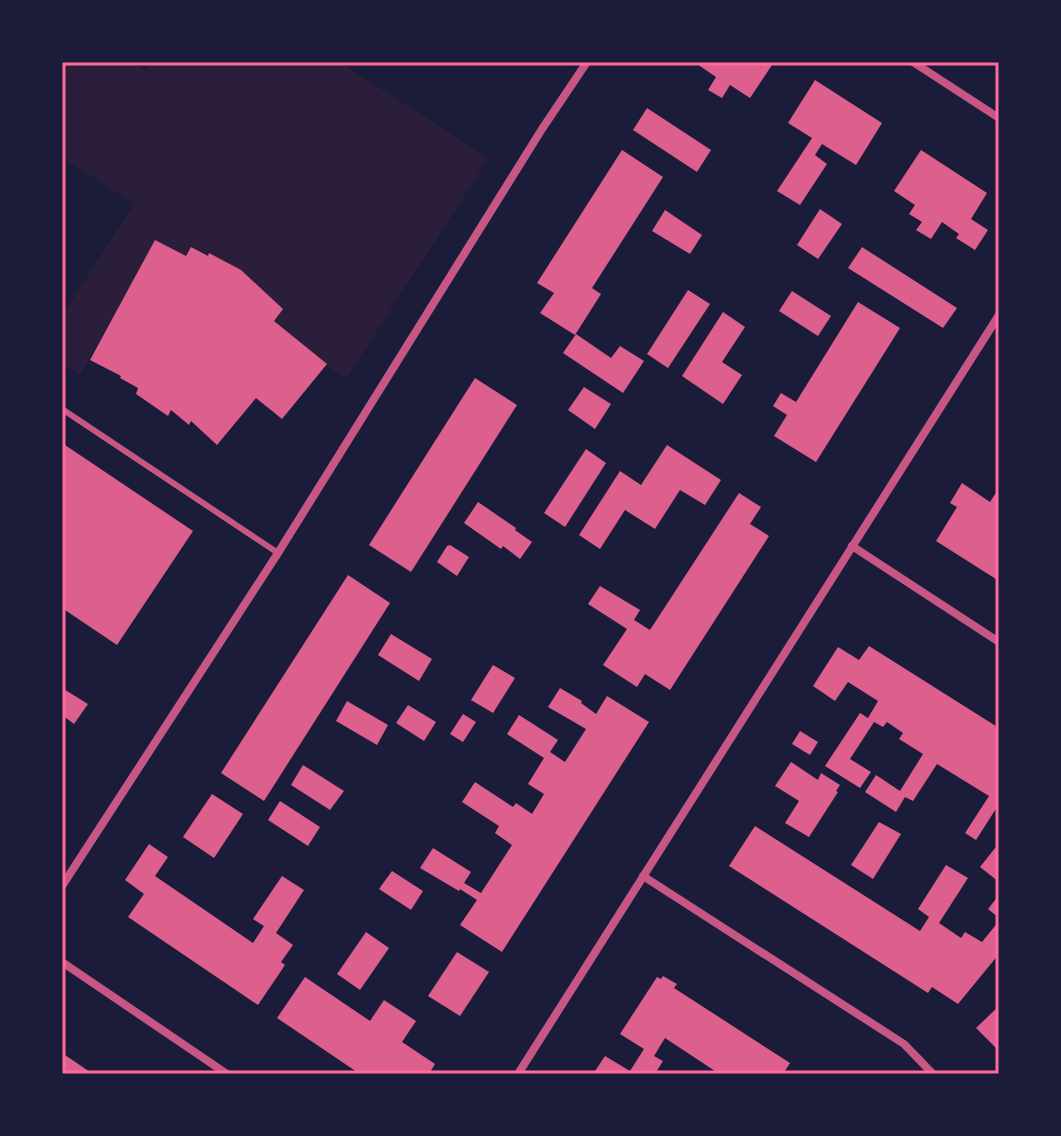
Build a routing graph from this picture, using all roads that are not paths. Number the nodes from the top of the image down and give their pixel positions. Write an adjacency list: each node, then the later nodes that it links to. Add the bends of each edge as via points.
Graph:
1 (587, 62): 7 (street)
2 (913, 62): 3 (street)
3 (999, 118)
4 (999, 315): 6 (street)
5 (62, 409): 7 (lane)
6 (852, 546): 8 (street); 9 (street)
7 (278, 553): 10 (street)
8 (999, 642)
9 (643, 876): 13 (street); 14 (street, via 904,1044)
10 (62, 886)
11 (62, 962): 12 (street)
12 (227, 1074)
13 (518, 1074)
14 (933, 1074)

